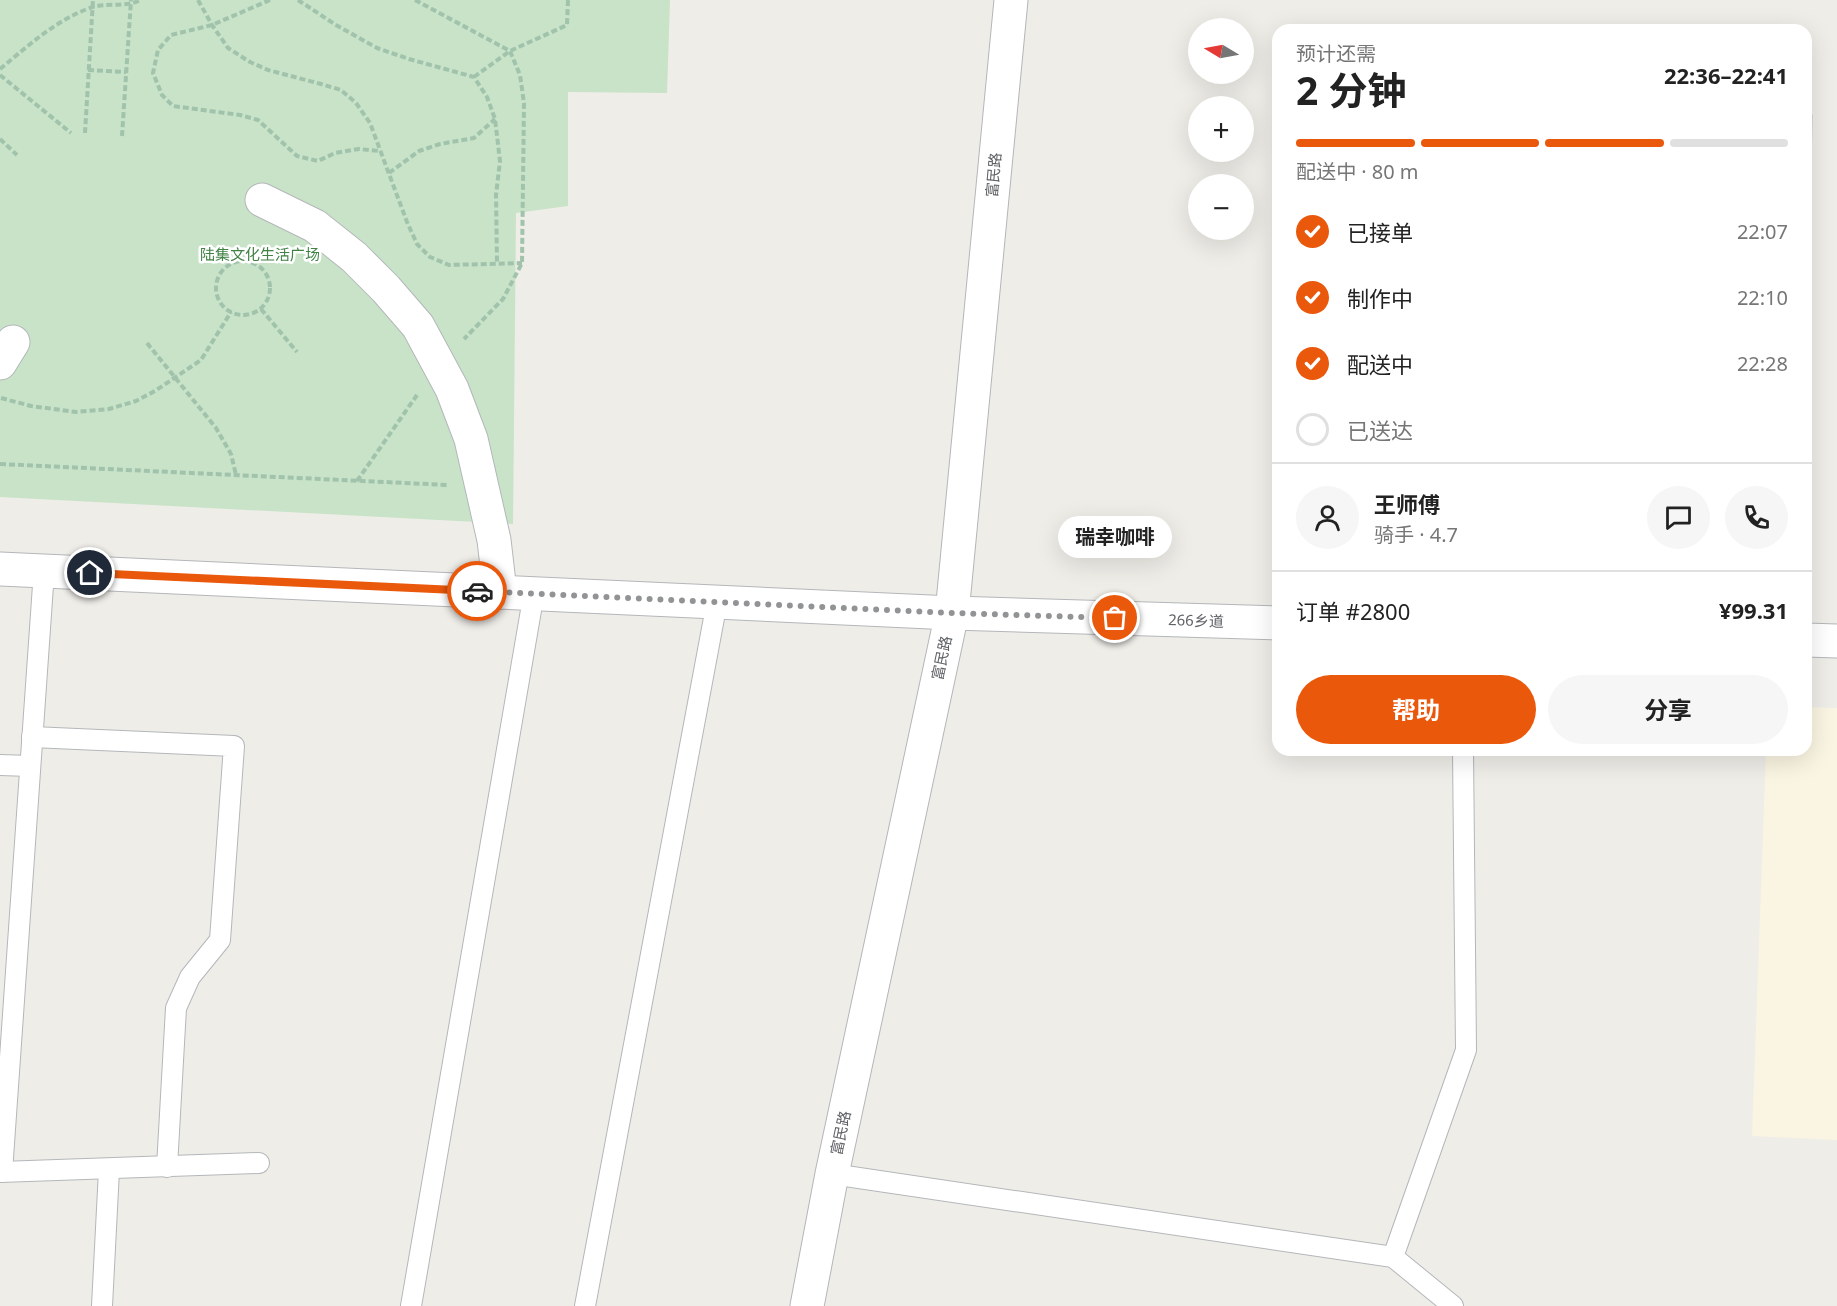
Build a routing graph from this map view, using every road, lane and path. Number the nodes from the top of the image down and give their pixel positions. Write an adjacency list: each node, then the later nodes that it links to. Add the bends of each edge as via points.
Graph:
1 (93, 0): 10 (path)
2 (141, 0): 9 (path)
3 (198, 0): 11 (path)
4 (270, 0): 11 (path)
5 (298, 0): 17 (path, via 376,48)
6 (415, 0): 12 (path)
7 (568, 0): 12 (path, via 567,25)
8 (1011, 0): 45 (street, 富民路)
9 (131, 2): 10 (path); 15 (path)
10 (93, 6): 13 (path, via 45,32); 14 (path)
11 (212, 25): 23 (path, via 228,48 250,62 341,90 356,103 369,123); 23 (path, via 171,34 158,50 153,72 162,95 173,106 258,120 297,156 318,161 359,149)
12 (510, 51): 17 (path); 28 (path, via 520,75 524,103)
13 (0, 69)
14 (88, 70): 15 (path); 20 (path)
15 (126, 72): 21 (path)
16 (0, 75): 19 (path)
17 (474, 77): 18 (path)
18 (495, 118): 25 (path, via 474,138 419,152); 27 (path, via 500,161)
19 (72, 133)
20 (85, 133)
21 (122, 136)
22 (0, 139): 24 (path)
23 (380, 151): 25 (path)
24 (17, 155)
25 (389, 173): 27 (path, via 417,244 430,257 449,265)
26 (262, 200): 33 (street, via 315,226 354,257 414,320)
27 (497, 263): 28 (path)
28 (522, 263): 33 (path, via 503,299)
29 (261, 309): 30 (path, via 248,315); 30 (path, via 270,293 268,276 262,268 246,261 228,266 217,281 218,299); 32 (path)
30 (231, 312): 34 (path, via 201,360)
31 (147, 343): 34 (path)
32 (297, 352)
33 (440, 365): 38 (path); 39 (street, via 471,439)
34 (174, 377): 35 (path, via 136,401 109,409 76,412); 37 (path, via 216,428 231,454)
35 (0, 397)
36 (0, 464): 37 (path)
37 (237, 475): 38 (path)
38 (357, 481): 39 (path)
39 (482, 486): 42 (street)
40 (0, 569): 41 (street, 266乡道)
41 (44, 571): 42 (street, 266乡道); 49 (lane)
42 (500, 592): 43 (street, 266乡道)
43 (534, 593): 44 (street, 266乡道); 60 (lane)
44 (717, 602): 45 (street, 266乡道); 61 (lane)
45 (952, 613): 46 (street, 266乡道); 57 (street, 富民路)
46 (1272, 623)
47 (1812, 640): 48 (street)
48 (1837, 641)
49 (32, 737): 52 (lane); 54 (lane, via 234,746 220,940 190,977 176,1008)
50 (1463, 756): 58 (lane, via 1466,1050)
51 (0, 765): 52 (lane)
52 (30, 766): 56 (lane)
53 (259, 1163): 54 (lane)
54 (167, 1167): 55 (lane)
55 (109, 1170): 56 (lane); 59 (lane)
56 (1, 1172)
57 (832, 1174): 58 (lane); 62 (street, 富民路)
58 (1394, 1257): 63 (lane)
59 (102, 1306)
60 (411, 1306)
61 (585, 1306)
62 (807, 1306)
63 (1453, 1306)

